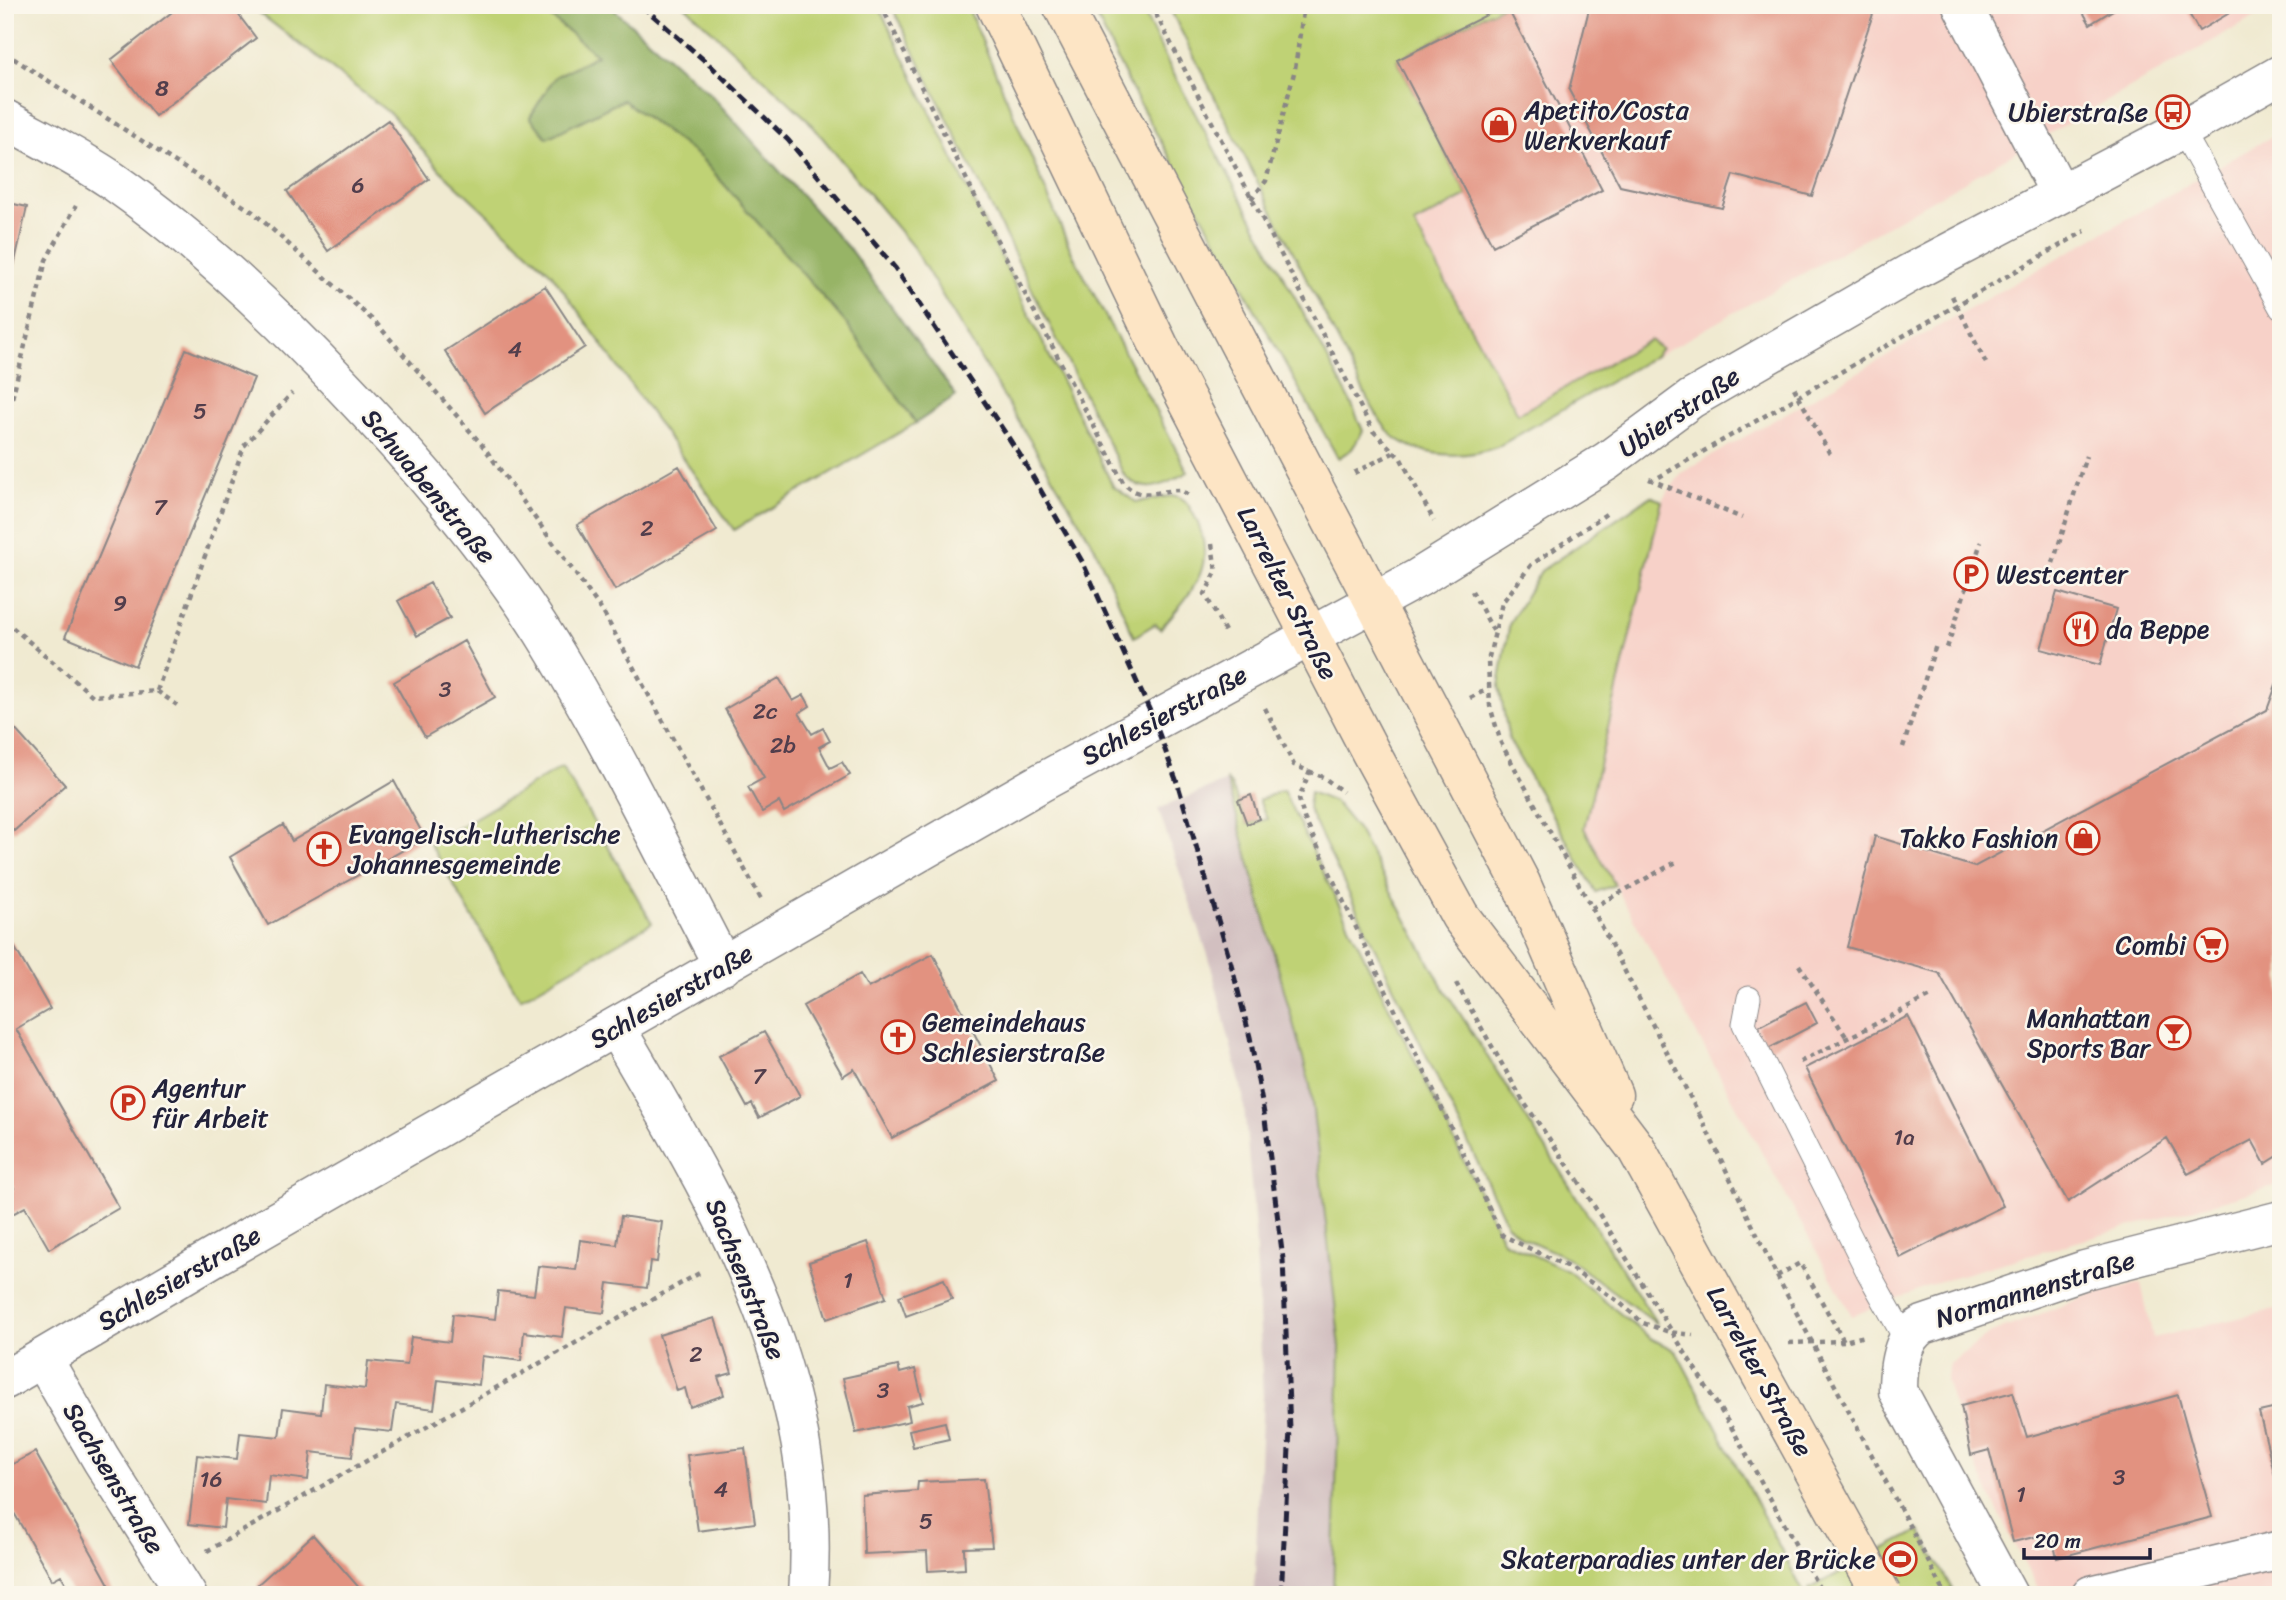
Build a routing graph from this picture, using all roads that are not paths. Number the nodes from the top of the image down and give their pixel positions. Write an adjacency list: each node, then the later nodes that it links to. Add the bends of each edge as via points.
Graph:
1 (995, 5): 9 (street, Larrelter Straße, via 1159,346)
2 (1062, 5): 9 (street, Larrelter Straße)
3 (1962, 5): 7 (street)
4 (2281, 74): 6 (street, Ubierstraße)
5 (5, 119): 10 (street, Schwabenstraße, via 95,171 171,225 270,309 389,434 480,542 542,632)
6 (2182, 130): 7 (street, Ubierstraße); 8 (lane)
7 (2060, 194): 9 (street, Ubierstraße, via 1933,260 1691,399 1607,461 1489,536)
8 (2281, 308)
9 (1342, 619): 10 (street, Schlesierstraße, via 1042,782); 13 (street, Larrelter Straße, via 1521,883); 13 (street, Larrelter Straße, via 1460,916)
10 (723, 966): 12 (street, Schlesierstraße)
11 (1749, 998): 15 (lane, via 1744,1024)
12 (616, 1028): 16 (street, Schlesierstraße); 20 (street, Sachsenstraße, via 708,1185 765,1311 793,1407 805,1487)
13 (1636, 1149): 21 (street, Larrelter Straße, bridge)
14 (2281, 1220): 15 (street, Normannenstraße, via 2085,1270 1923,1325)
15 (1907, 1342): 22 (street, Normannenstraße, via 1898,1381 1903,1403)
16 (43, 1359): 17 (street, Schlesierstraße); 19 (street, Sachsenstraße)
17 (5, 1380)
18 (2281, 1550): 23 (street)
19 (179, 1583)
20 (808, 1595)
21 (1882, 1595)
22 (2008, 1595)
23 (2091, 1595)

